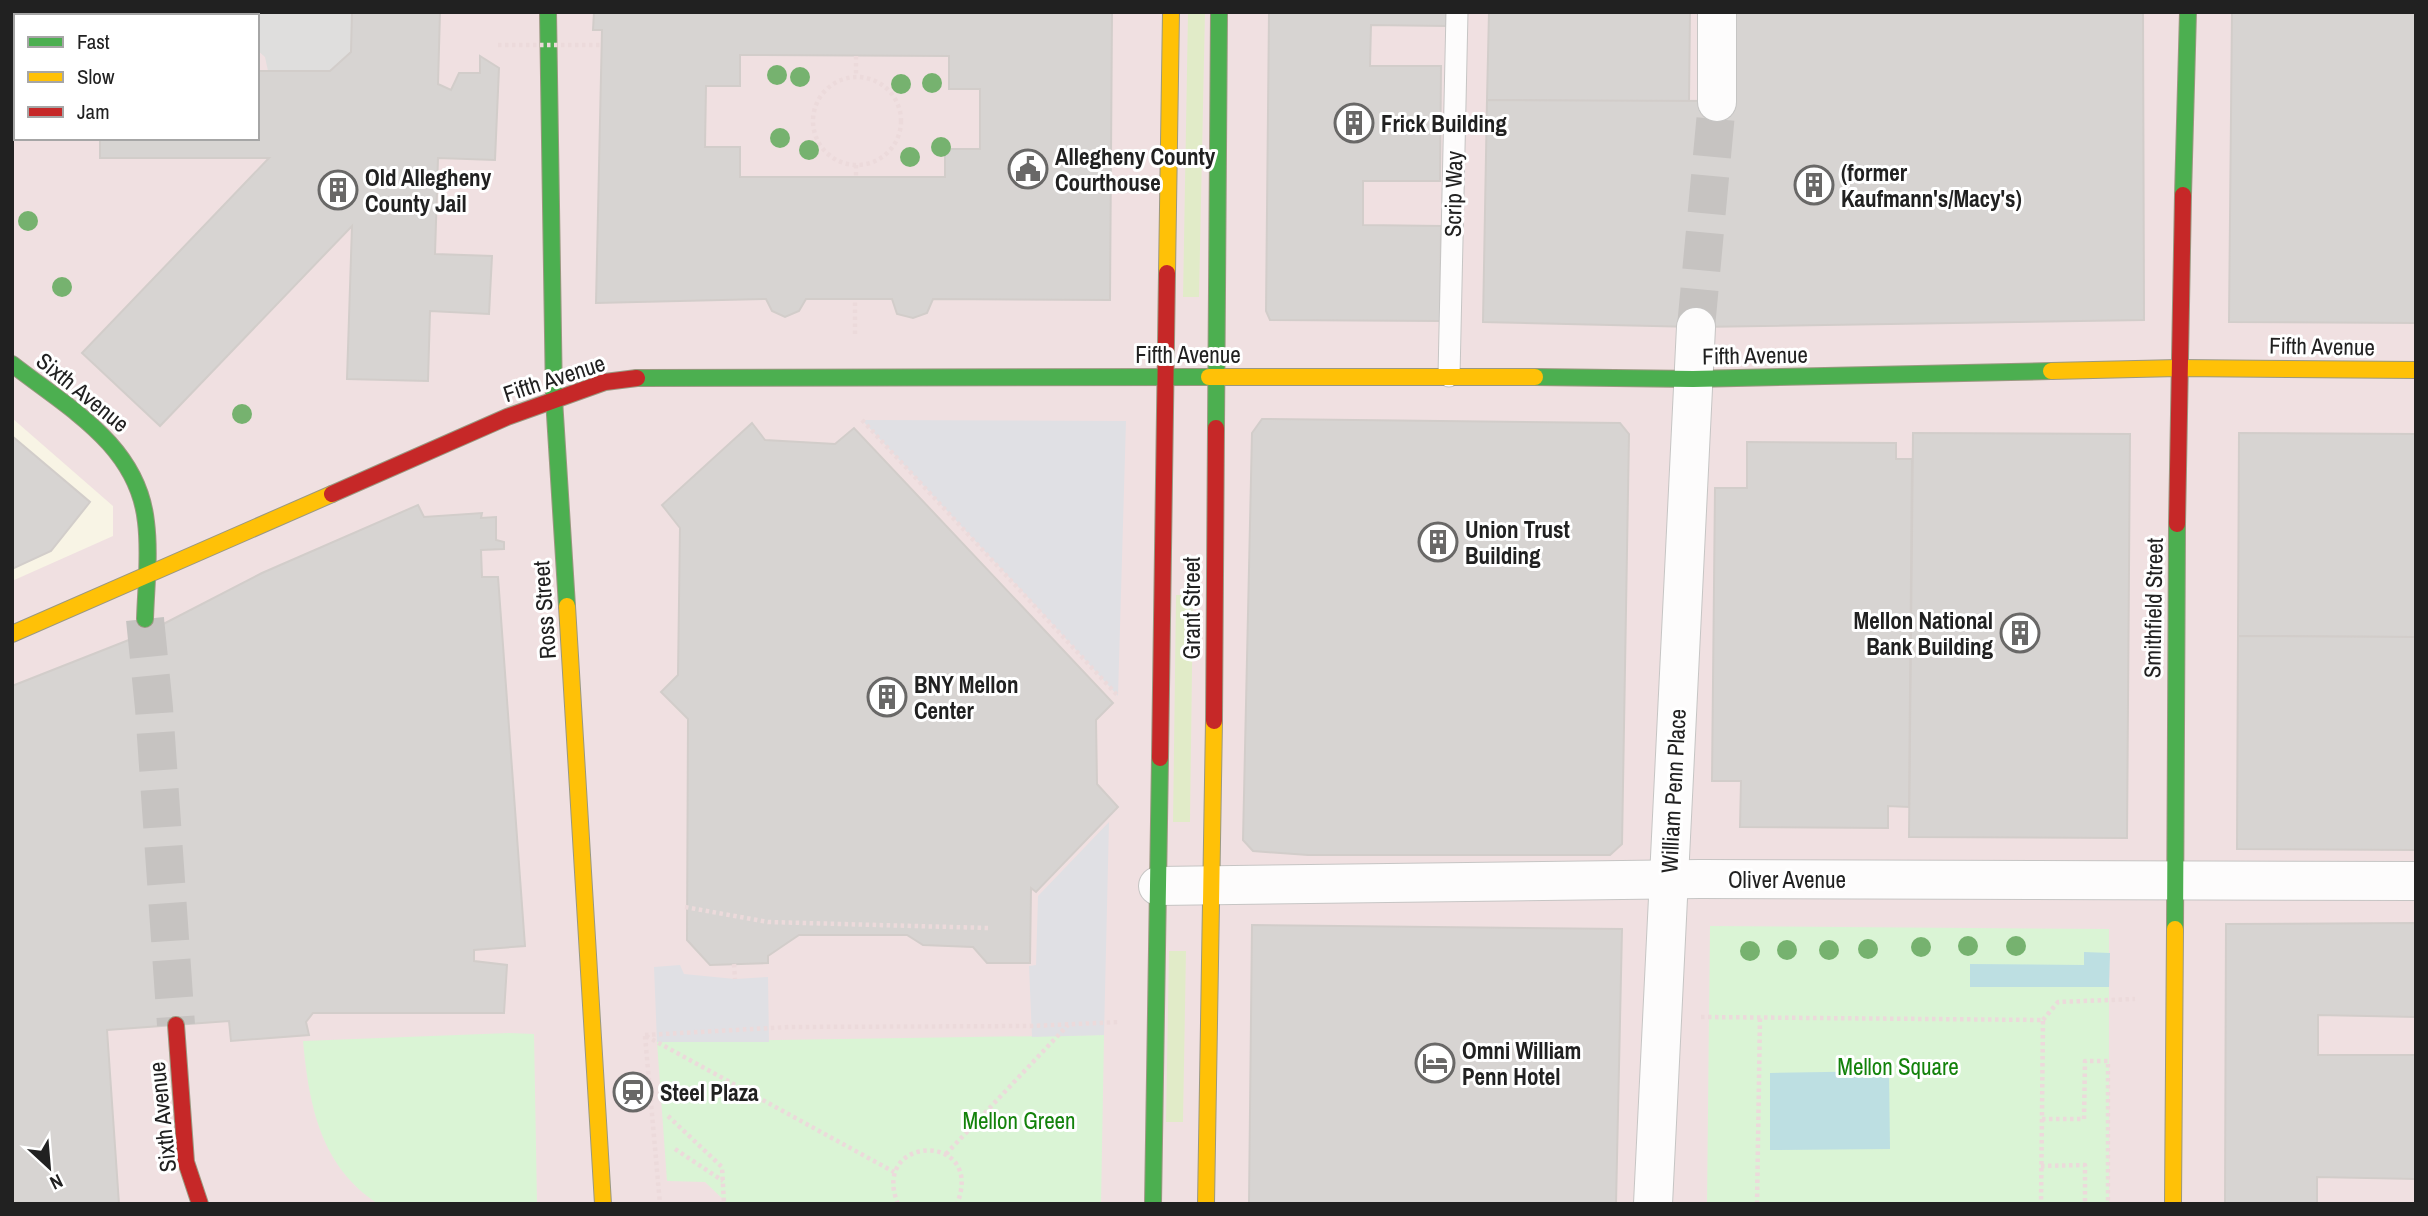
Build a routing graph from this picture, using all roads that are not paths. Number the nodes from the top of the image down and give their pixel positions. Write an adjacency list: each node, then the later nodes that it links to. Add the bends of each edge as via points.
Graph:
1 (548, 12): 16 (main road, Ross Street)
2 (1171, 12): 12 (main road, Grant Street)
3 (1219, 12): 14 (main road, Grant Street)
4 (1457, 12): 13 (lane, Scrip Way)
5 (1717, 12): 7 (street)
6 (2189, 12): 10 (main road, Smithfield Street)
7 (1717, 102)
8 (1696, 327): 15 (street, William Penn Place)
9 (12, 364): 17 (main road, Sixth Avenue, via 106,437 133,470 148,523)
10 (2178, 368): 11 (main road, Fifth Avenue); 15 (main road, Fifth Avenue); 21 (main road, Smithfield Street)
11 (2416, 370)
12 (1164, 376): 14 (main road, Fifth Avenue); 16 (main road, Fifth Avenue, via 635,378); 24 (main road, Grant Street)
13 (1449, 376): 14 (main road, Fifth Avenue); 15 (main road, Fifth Avenue)
14 (1213, 377): 23 (main road, Grant Street)
15 (1693, 379): 20 (street, William Penn Place)
16 (554, 399): 17 (main road, Fifth Avenue); 27 (main road, Ross Street)
17 (146, 576): 18 (main road, Sixth Avenue); 19 (main road, Fifth Avenue)
18 (145, 619)
19 (12, 634)
20 (1668, 879): 21 (street, Oliver Avenue); 23 (street, Oliver Avenue); 30 (street, William Penn Place)
21 (2173, 880): 22 (street, Oliver Avenue); 31 (main road, Smithfield Street)
22 (2416, 881)
23 (1215, 884): 24 (street, Oliver Avenue); 29 (main road, Grant Street)
24 (1158, 886): 28 (main road, Grant Street)
25 (176, 1025): 26 (main road, Sixth Avenue, via 186,1162)
26 (200, 1204)
27 (603, 1204)
28 (1153, 1204)
29 (1206, 1204)
30 (1653, 1204)
31 (2173, 1204)

